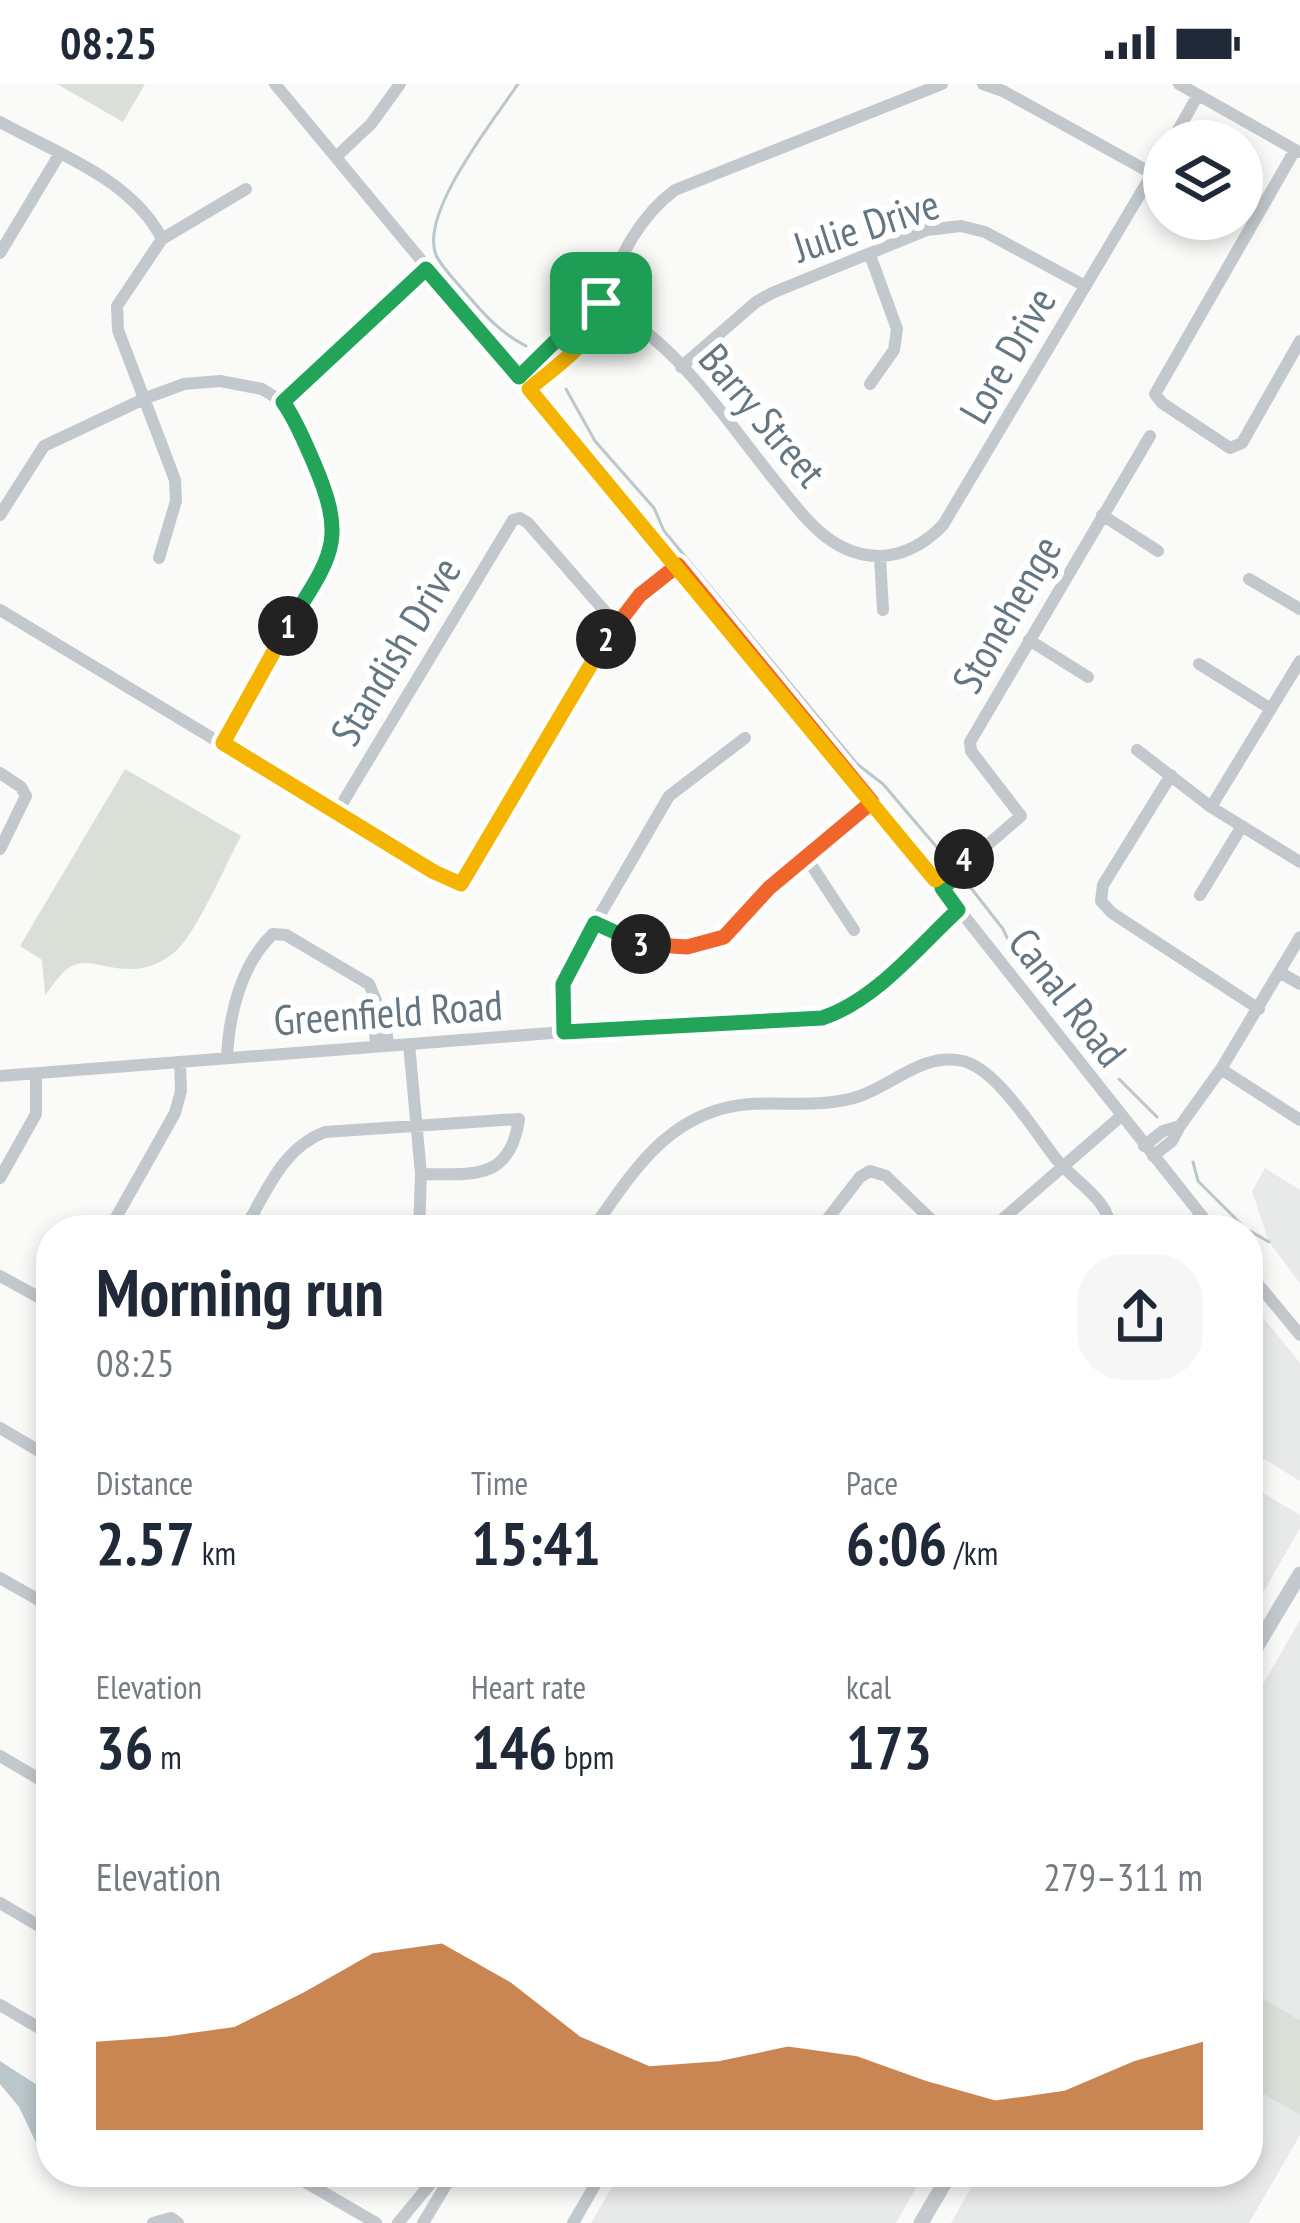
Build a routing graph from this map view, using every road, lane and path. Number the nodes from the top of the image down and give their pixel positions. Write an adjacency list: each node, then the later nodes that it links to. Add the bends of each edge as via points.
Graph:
1 (275, 84): 11 (street, Canal Road)
2 (399, 84): 11 (street)
3 (942, 84): 20 (street, via 675,190 646,216)
4 (983, 84): 12 (street)
5 (1179, 84): 6 (street)
6 (1198, 95): 7 (street); 9 (street)
7 (1184, 120)
8 (0, 122): 10 (street)
9 (1298, 151): 21 (street, via 1155,394 1230,448 1242,443)
10 (59, 155): 15 (street, via 134,200); 16 (street)
11 (336, 157): 18 (street, Canal Road)
12 (1143, 168)
13 (246, 189): 15 (street)
14 (1143, 190): 19 (street, Lore Drive)
15 (162, 239): 28 (street, via 117,306 118,330)
16 (0, 253)
17 (870, 255): 19 (street, Julie Drive, via 928,230 973,227); 23 (street, Julie Drive, via 756,302); 26 (street, via 897,329 894,350)
18 (426, 269): 25 (street, Canal Road); 29 (street)
19 (1084, 286): 35 (street, Lore Drive, via 943,525 913,549)
20 (601, 303): 22 (street); 23 (street, Barry Street); 24 (street, via 599,322)
21 (1300, 341)
22 (541, 357): 24 (street); 25 (street)
23 (682, 367): 35 (street, Barry Street, via 816,527 843,548)
24 (552, 369): 27 (street)
25 (519, 377): 27 (street, Canal Road)
26 (870, 384)
27 (529, 389): 36 (street, Canal Road)
28 (146, 398): 29 (street, via 215,380); 31 (street, via 44,446); 34 (street, via 176,492)
29 (283, 402): 48 (street, via 332,510 333,541)
30 (1150, 436): 32 (street, Stonehenge)
31 (0, 515)
32 (1102, 515): 33 (street); 42 (street, Stonehenge)
33 (1158, 551)
34 (159, 557)
35 (880, 557): 40 (street)
36 (678, 565): 41 (street); 52 (street, Canal Road)
37 (1250, 579): 38 (street)
38 (1300, 609)
39 (0, 610): 48 (street)
40 (883, 610)
41 (615, 623): 54 (street, via 461,884); 54 (street, Standish Drive, via 528,523 510,523)
42 (1029, 640): 45 (street); 59 (street, Stonehenge, via 970,742 1021,816)
43 (1300, 661): 46 (street)
44 (1199, 664): 46 (street)
45 (1088, 677)
46 (1271, 710): 53 (street)
47 (745, 738): 62 (street, via 669,796)
48 (223, 743): 54 (street)
49 (1137, 750): 51 (street)
50 (0, 773): 56 (street, via 25,791)
51 (1171, 775): 53 (street); 67 (street, via 1103,885 1101,901)
52 (872, 802): 58 (street); 59 (street, Canal Road)
53 (1210, 807): 55 (street)
54 (337, 812)
55 (1243, 826): 57 (street); 60 (street)
56 (0, 849)
57 (1298, 855)
58 (806, 857): 62 (street, via 709,943 638,944); 63 (street)
59 (939, 884): 61 (street, Canal Road)
60 (1200, 895)
61 (958, 910): 68 (street, Greenfield Road, via 863,996 822,1018); 76 (street, Canal Road)
62 (595, 923): 68 (street, via 563,984)
63 (854, 930)
64 (1300, 937): 65 (street)
65 (1279, 972): 66 (street); 67 (street)
66 (1300, 984)
67 (1259, 1009): 73 (street)
68 (564, 1032): 69 (street, Greenfield Road)
69 (409, 1044): 70 (street, Greenfield Road); 78 (street)
70 (382, 1045): 71 (street, Greenfield Road); 71 (street, via 386,1016 369,984 273,934 235,1000)
71 (227, 1057): 72 (street, Greenfield Road)
72 (180, 1062): 74 (street, Greenfield Road); 83 (street, via 176,1113)
73 (1221, 1069): 77 (street); 79 (street, via 1172,1141)
74 (36, 1074): 75 (street, Greenfield Road); 82 (street, via 36,1114)
75 (0, 1076)
76 (1120, 1117): 79 (street, Canal Road); 80 (street)
77 (1300, 1120)
78 (417, 1125): 81 (street); 81 (street, via 519,1119 511,1148 492,1169); 84 (street, via 325,1132 299,1144)
79 (1149, 1151): 91 (street, Canal Road)
80 (1064, 1168): 86 (street, via 992,1079 945,1060 858,1097 749,1104 694,1117 656,1144); 89 (street); 90 (street)
81 (421, 1174): 85 (street)
82 (0, 1178)
83 (118, 1215)
84 (254, 1215)
85 (419, 1215)
86 (603, 1215)
87 (831, 1215): 88 (street, via 860,1177 875,1171)
88 (926, 1215)
89 (1008, 1215)
90 (1108, 1215)
91 (1202, 1215)
92 (0, 1276): 94 (street)
93 (1263, 1290): 95 (street)
94 (36, 1296)
95 (1300, 1335)
96 (0, 1428): 97 (street)
97 (36, 1449)
98 (1300, 1574): 101 (main road)
99 (0, 1578): 100 (street)
100 (36, 1598)
101 (1263, 1636)
102 (0, 1756): 103 (street)
103 (36, 1777)
104 (0, 1903): 105 (street)
105 (36, 1924)
106 (0, 2006): 107 (street)
107 (36, 2026)
108 (314, 2187): 113 (street)
109 (428, 2187): 118 (street)
110 (445, 2187): 119 (street)
111 (594, 2187): 120 (street)
112 (942, 2187): 121 (main road)
113 (350, 2208): 114 (street); 117 (street)
114 (368, 2221)
115 (153, 2223): 116 (street)
116 (178, 2223)
117 (342, 2223)
118 (398, 2223)
119 (423, 2223)
120 (573, 2223)
121 (920, 2223)

